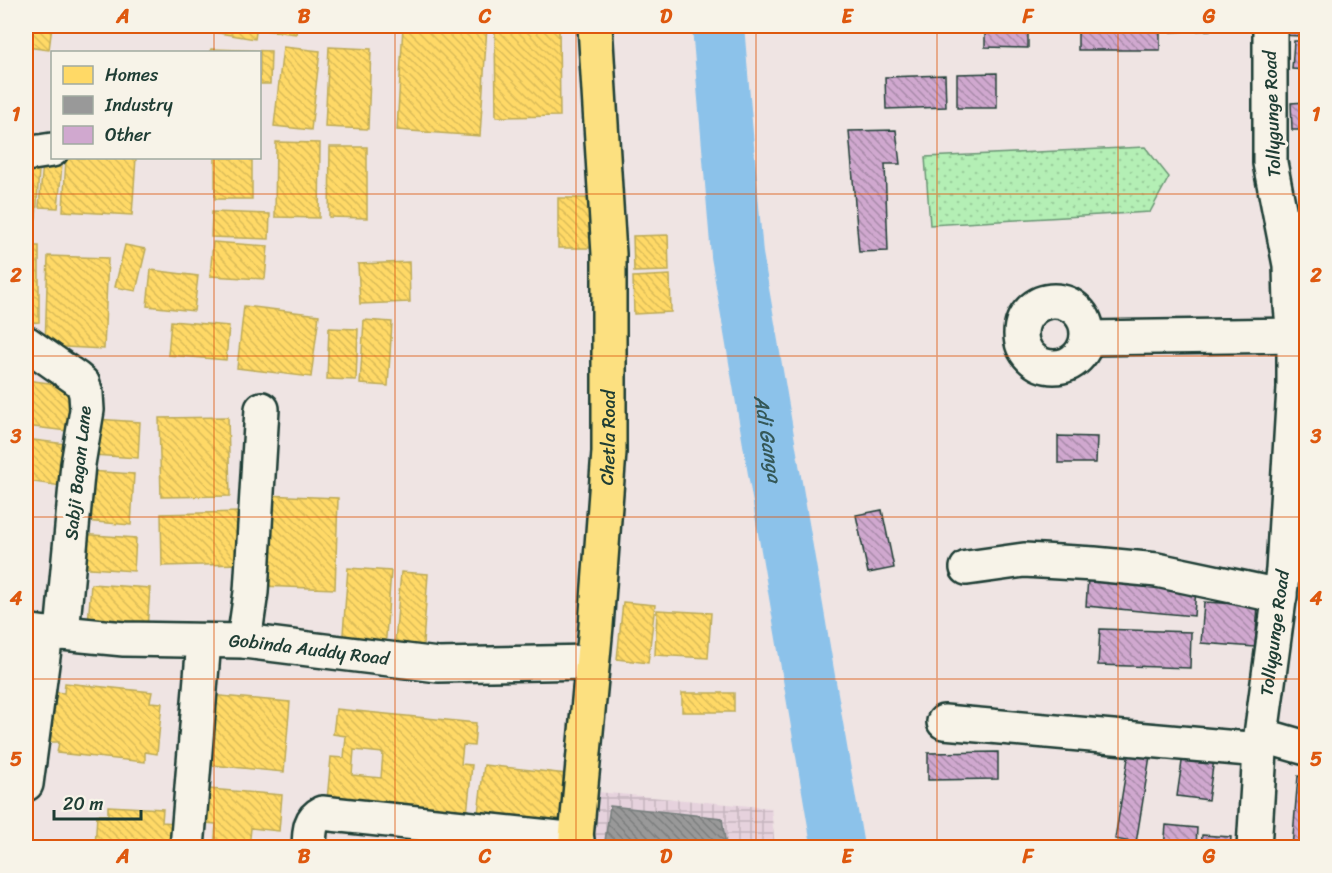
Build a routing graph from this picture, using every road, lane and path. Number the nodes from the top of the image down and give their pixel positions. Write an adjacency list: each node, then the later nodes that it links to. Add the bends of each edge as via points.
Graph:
1 (595, 26): 15 (main road, Chetla Road, via 609,254 609,452)
2 (1270, 26): 5 (street, Tollygunge Road, via 1270,163 1290,265)
3 (51, 150): 4 (street)
4 (26, 154)
5 (1294, 335): 6 (street); 9 (street, Tollygunge Road)
6 (1087, 338)
7 (26, 343): 12 (street, Sabji Bagan Lane, via 76,378 86,394 78,464)
8 (262, 409): 14 (street, via 251,592)
9 (1298, 469): 11 (street, Tollygunge Road)
10 (967, 568): 11 (street, via 1024,560 1105,565 1157,570)
11 (1280, 596): 17 (street, Tollygunge Road)
12 (45, 633): 13 (street, Gobinda Auddy Road); 19 (street, Sabji Bagan Lane)
13 (204, 641): 14 (street, Gobinda Auddy Road); 21 (street)
14 (244, 641): 15 (street, Gobinda Auddy Road, via 438,665)
15 (592, 662): 20 (main road, Chetla Road)
16 (944, 722): 17 (street)
17 (1260, 743): 18 (street); 23 (street, Tollygunge Road)
18 (1306, 748)
19 (26, 784)
20 (576, 844): 22 (street, via 322,813 310,824)
21 (187, 848)
22 (309, 848)
23 (1254, 848)

